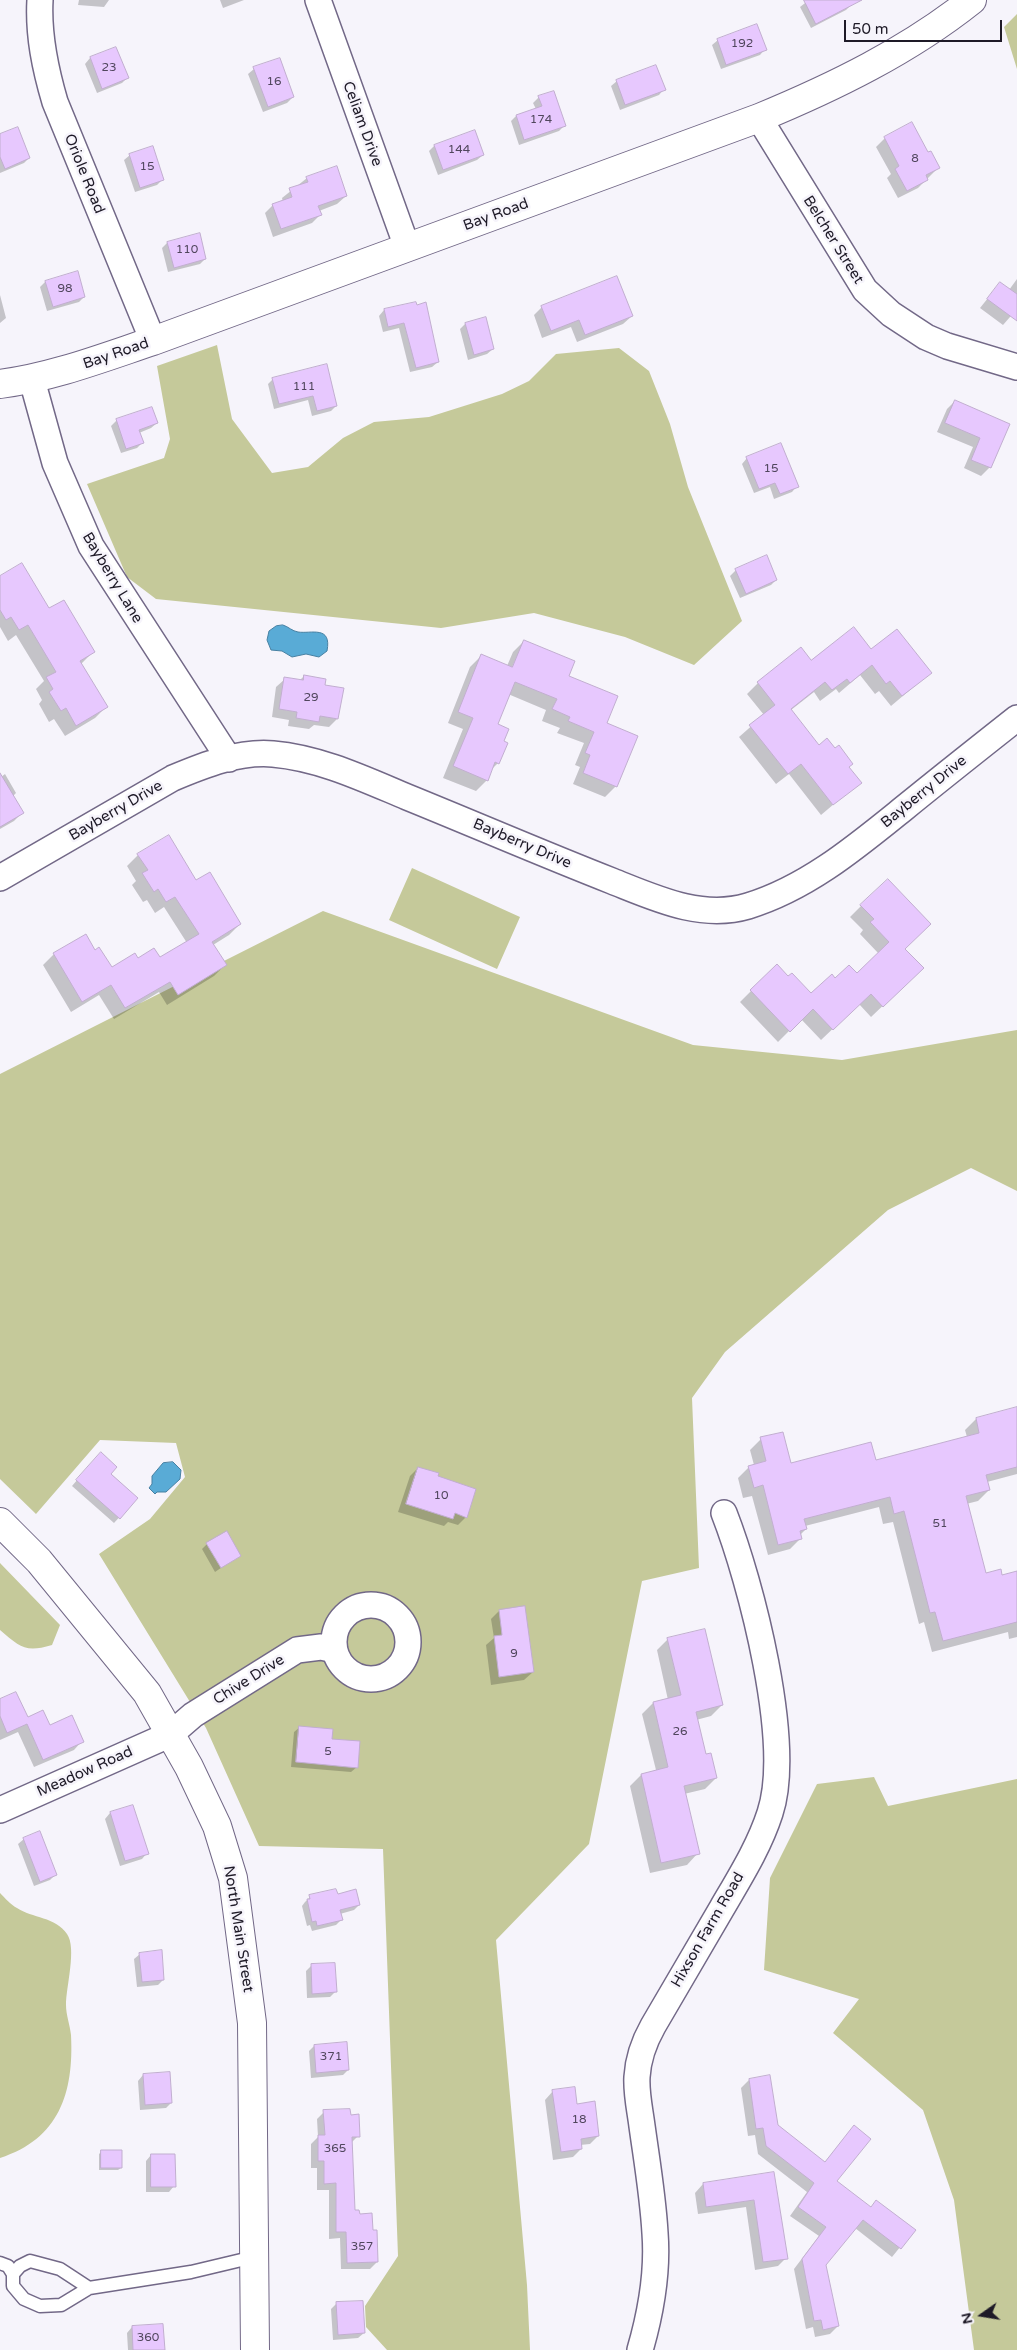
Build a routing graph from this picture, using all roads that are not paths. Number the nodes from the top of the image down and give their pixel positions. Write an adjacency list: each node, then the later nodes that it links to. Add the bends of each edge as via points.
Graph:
1 (40, 0): 6 (street, Oriole Road, via 46,73 55,102)
2 (318, 0): 5 (street, Celiam Drive)
3 (972, 0): 4 (main road, Bay Road, via 929,32 868,68)
4 (759, 118): 5 (main road, Bay Road); 7 (street, Belcher Street, via 865,290 891,314 926,337)
5 (407, 247): 6 (main road, Bay Road)
6 (153, 341): 8 (main road, Bay Road)
7 (1017, 368)
8 (32, 380): 9 (main road, Bay Road); 11 (street, Bayberry Lane, via 55,463 90,546)
9 (0, 384)
10 (1017, 718): 11 (street, Bayberry Drive, via 821,871 748,906 714,911 684,907 647,895 331,766 273,754)
11 (229, 759): 12 (street, Bayberry Drive, via 173,778)
12 (0, 878)
13 (724, 1513): 23 (street, Hixson Farm Road, via 748,1585 769,1686 777,1764 776,1788 752,1856 644,2042 640,2056 638,2096 653,2207 656,2258 650,2310)
14 (0, 1522): 16 (main road, North Main Street, via 39,1562 142,1687)
15 (335, 1650): 16 (street, Chive Drive, via 322,1647 297,1650 193,1715)
16 (171, 1734): 17 (street, Meadow Road); 18 (main road, North Main Street, via 217,1826 234,1888 252,2023)
17 (0, 1810)
18 (254, 2257): 21 (lane, via 191,2272); 22 (main road, North Main Street)
19 (0, 2263): 20 (lane, via 8,2266)
20 (13, 2274): 21 (lane, via 30,2261 60,2269); 21 (lane, via 13,2286 24,2299 40,2306 60,2305)
21 (89, 2288)
22 (256, 2350)
23 (640, 2350)

